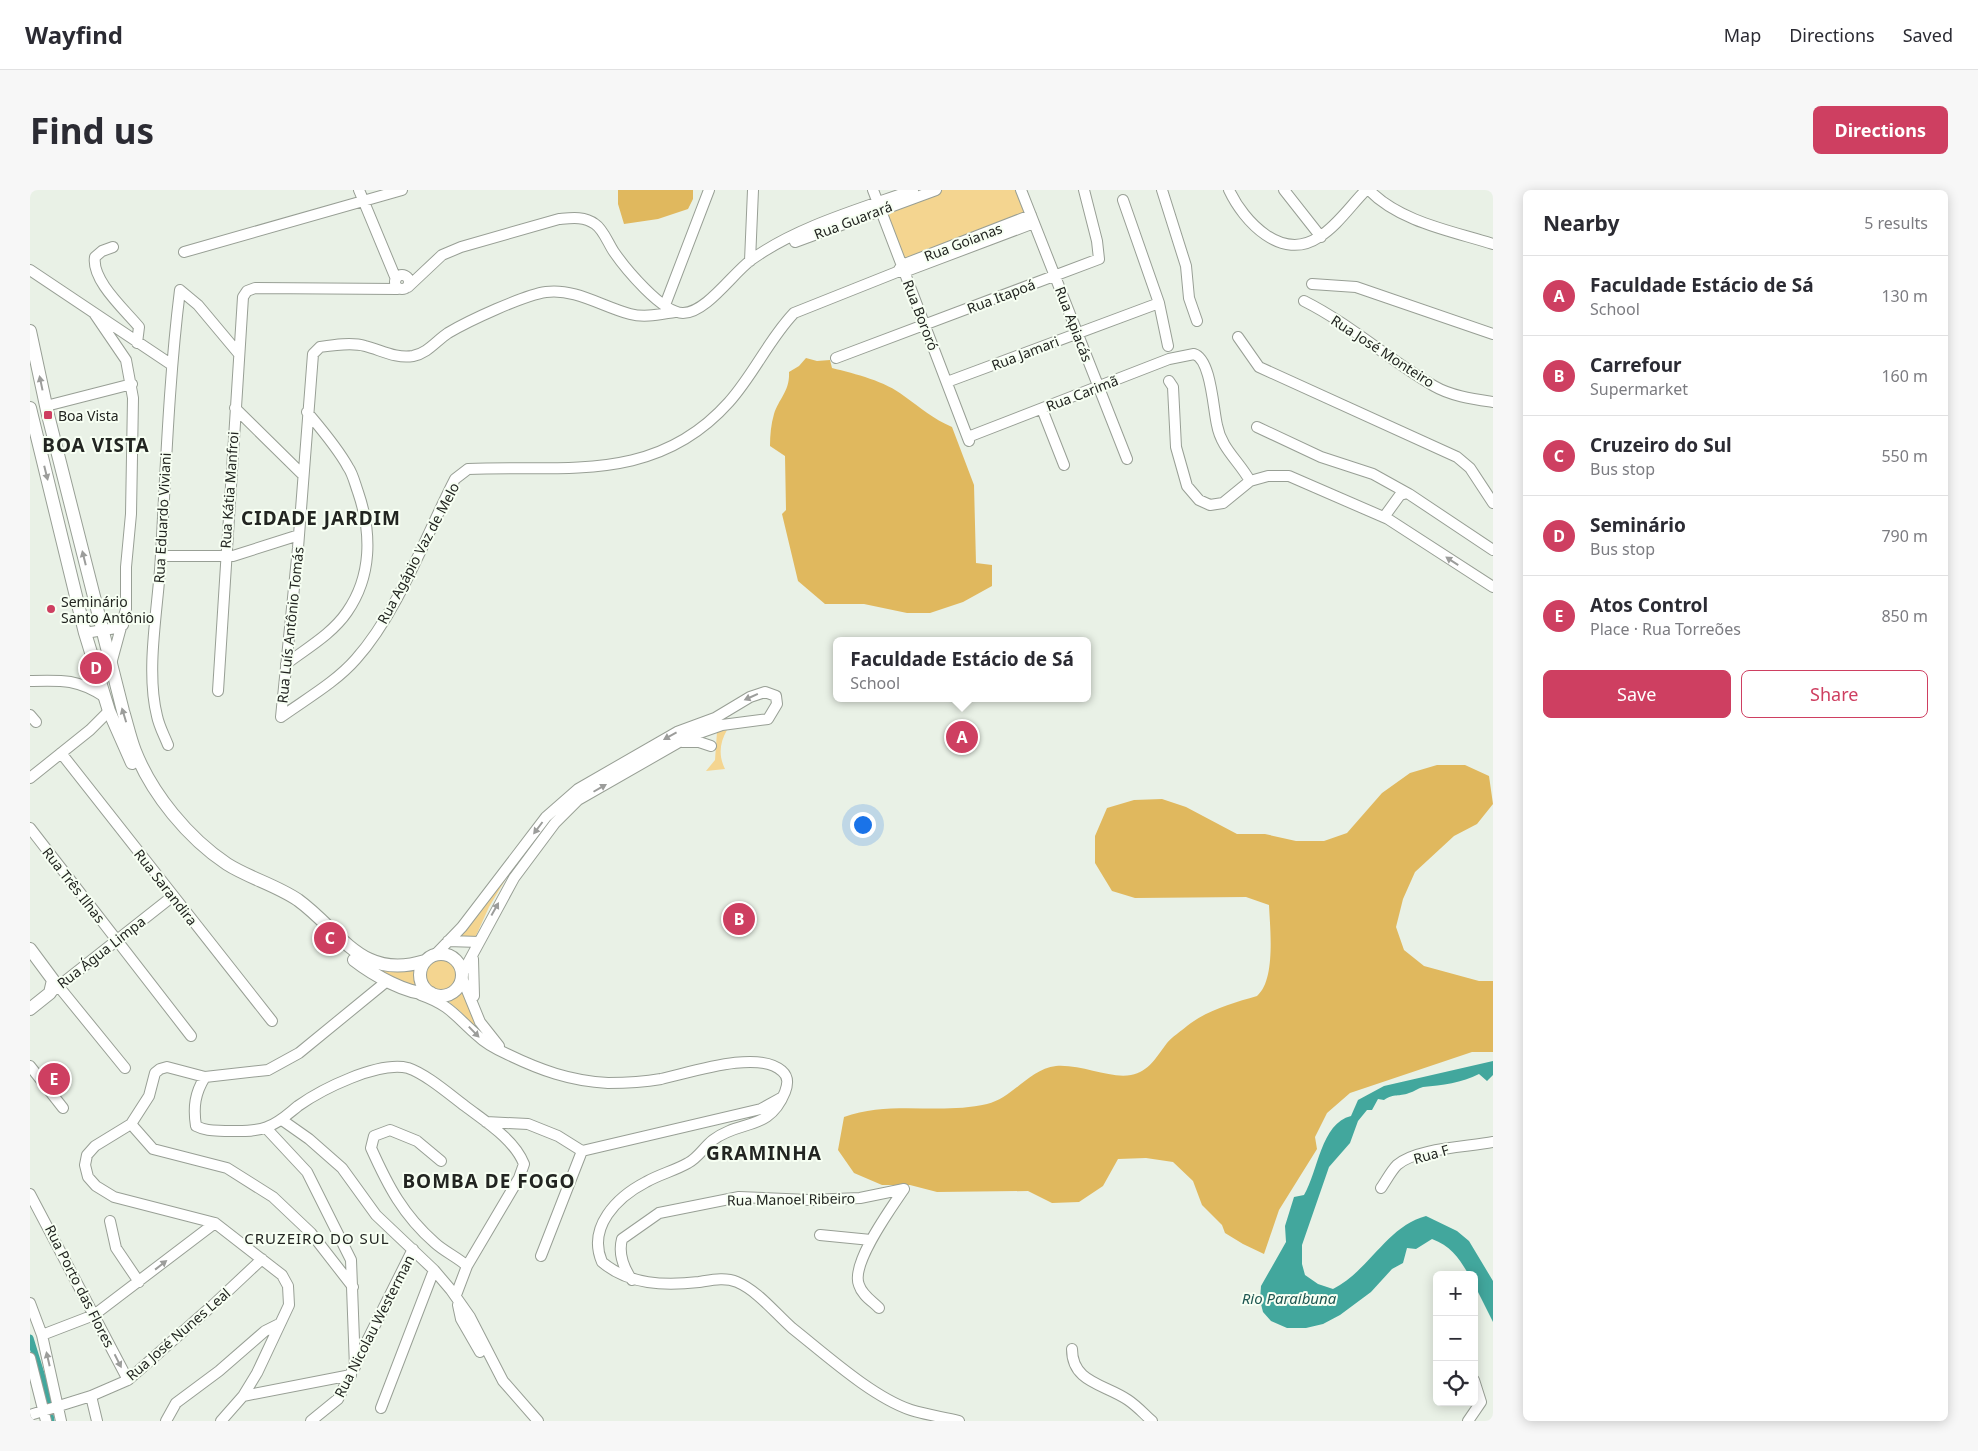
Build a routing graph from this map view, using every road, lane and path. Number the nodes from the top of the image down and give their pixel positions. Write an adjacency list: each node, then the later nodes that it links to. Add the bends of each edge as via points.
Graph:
1 (359, 190): 15 (street)
2 (402, 190): 15 (street)
3 (709, 190): 30 (street)
4 (753, 190): 22 (street)
5 (873, 190): 16 (street, Rua Bororó)
6 (914, 190): 16 (street, Rua Guarará)
7 (936, 190): 16 (street, Rua Guarará)
8 (1021, 190): 17 (street, Rua Apiacás)
9 (1084, 190): 25 (street, Rua Itapoá, via 1099,260)
10 (1162, 190): 33 (street, via 1186,266 1189,298)
11 (1228, 190): 18 (street, via 1237,208 1262,233 1294,246)
12 (1284, 190): 18 (street)
13 (1367, 190): 18 (street); 19 (street, via 1414,219)
14 (1123, 200): 28 (street)
15 (362, 201): 21 (street); 26 (street)
16 (879, 206): 22 (street, Rua Guarará, via 811,232 786,246 770,248); 24 (street, Rua Bororó)
17 (1033, 219): 24 (street, Rua Goianas); 25 (street, Rua Apiacás)
18 (1321, 237)
19 (1493, 244)
20 (113, 247): 39 (street, via 95,257 95,270 139,327)
21 (184, 252)
22 (750, 260): 31 (street, Rua Guarará, via 700,308 685,313)
23 (30, 270): 32 (street)
24 (901, 270): 34 (street, Rua Bororó); 59 (street, Rua Goianas, via 794,313 783,324 747,380 710,423 668,450 587,467)
25 (1055, 276): 34 (street, Rua Itapoá); 35 (street, Rua Apiacás)
26 (401, 283): 30 (street, via 422,274 433,261 461,247 574,217 596,224 630,273); 41 (street, Rua Kátia Manfroi, via 380,287 255,288 247,291 243,298)
27 (1312, 284): 36 (street, via 1356,287)
28 (1159, 302): 35 (street, Rua Jamari); 40 (street)
29 (1304, 302): 49 (street, Rua José Monteiro, via 1370,341 1435,387 1467,398)
30 (665, 305): 31 (street)
31 (675, 312): 42 (street, Rua Guarará, via 631,314 558,291 544,292 447,334 428,350 413,356 389,355 364,345 320,347)
32 (94, 313): 39 (street); 47 (street, via 126,360)
33 (1197, 321)
34 (925, 325): 43 (street, Rua Itapoá); 46 (street, Rua Bororó)
35 (1077, 333): 46 (street, Rua Jamari); 48 (street, Rua Apiacás)
36 (1493, 334)
37 (1238, 337): 63 (street, via 1259,367 1457,457 1470,468)
38 (31, 338): 50 (main road, one-way to 38)
39 (137, 343): 44 (street)
40 (1168, 346)
41 (239, 354): 44 (street, Rua Eduardo Viviani, via 198,305 180,290); 52 (street, Rua Kátia Manfroi)
42 (313, 354): 54 (street, Rua Luís Antônio Tomás)
43 (836, 358)
44 (172, 365): 69 (street, Rua Eduardo Viviani)
45 (1168, 381): 61 (street, via 1173,387 1176,447 1187,486 1199,500 1210,505 1224,503)
46 (947, 382): 56 (street, Rua Bororó)
47 (132, 384): 50 (street); 72 (street, via 131,514)
48 (1098, 387): 53 (street, Rua Carimã); 57 (street, Rua Apiacás); 61 (street, Rua Carimã, via 1169,359 1198,355 1206,366 1217,428 1229,454)
49 (1493, 402)
50 (46, 406): 64 (main road)
51 (30, 408): 65 (main road, one-way to 65)
52 (235, 408): 60 (street); 70 (street, Rua Kátia Manfroi)
53 (1042, 408): 56 (street, Rua Carimã); 58 (street)
54 (307, 412): 60 (street, Rua Luís Antônio Tomás); 75 (street, via 350,469 365,512 368,554 360,590 346,614 322,638)
55 (1257, 427): 62 (street, via 1321,458 1373,474)
56 (969, 439)
57 (1127, 459)
58 (1064, 464)
59 (468, 469): 81 (street, Rua Agápio Vaz de Melo, via 456,479 404,584 362,652 341,673)
60 (303, 475): 67 (street, Rua Luís Antônio Tomás)
61 (1250, 481): 66 (street, via 1268,476 1289,476)
62 (1407, 493): 66 (street, via 1400,495); 68 (street)
63 (1493, 503)
64 (71, 506): 65 (main road); 73 (main road, one-way to 64)
65 (56, 511): 74 (main road)
66 (1384, 517): 71 (street, one-way to 66)
67 (298, 535): 70 (street); 75 (street, Rua Luís Antônio Tomás)
68 (1493, 550)
69 (161, 556): 70 (street); 85 (street, Rua Eduardo Viviani, via 154,700 157,718)
70 (225, 557): 78 (street, Rua Kátia Manfroi)
71 (1493, 587)
72 (123, 625): 73 (street); 76 (street)
73 (101, 630): 74 (street); 76 (main road)
74 (85, 634): 79 (main road)
75 (286, 664): 81 (street, Rua Luís Antônio Tomás)
76 (110, 665): 97 (main road, one-way to 76, via 362,957 298,901 216,856 170,810 154,788 135,750)
77 (30, 681): 79 (street, via 78,682)
78 (218, 691)
79 (105, 697): 80 (main road)
80 (109, 711): 83 (main road); 84 (street)
81 (281, 717)
82 (714, 723): 82 (street, one-way to 82, via 768,719 777,700 772,693 750,697); 86 (street); 95 (street, one-way to 95, via 677,732 562,801 546,817 493,888)
83 (114, 726): 84 (street, via 101,725); 99 (main road, via 152,801 210,860 224,871 295,906 356,961)
84 (90, 730): 88 (street)
85 (168, 744)
86 (672, 746): 87 (street, via 689,741); 93 (street, one-way to 86, via 514,878 562,816 578,800)
87 (711, 746)
88 (61, 753): 89 (street); 91 (street, Rua Sarandira)
89 (30, 778)
90 (30, 828): 92 (street, Rua Três Ilhas)
91 (173, 896): 92 (street, Rua Água Limpa); 104 (street, Rua Sarandira)
92 (116, 940): 100 (street, Rua Água Limpa); 105 (street, Rua Três Ilhas)
93 (478, 942): 95 (street); 96 (street)
94 (30, 949): 100 (main road)
95 (437, 951): 97 (main road, via 413,962); 97 (main road, via 406,967); 98 (main road, via 458,962); 101 (main road, via 420,974)
96 (474, 953): 98 (street); 103 (street, via 472,968)
97 (385, 966)
98 (462, 976): 101 (main road, via 447,995); 103 (street)
99 (387, 980): 101 (main road); 109 (street, via 285,1062 268,1070)
100 (54, 986): 102 (main road, Rua Água Limpa); 108 (street)
101 (429, 994): 106 (street, one-way to 106, via 458,1015 492,1048)
102 (30, 1009)
103 (476, 1012): 106 (street, via 492,1040)
104 (272, 1021)
105 (191, 1036)
106 (507, 1054): 110 (street, via 554,1075 609,1083 660,1079 741,1062 766,1064 781,1070 788,1080)
107 (30, 1066): 111 (street)
108 (125, 1068)
109 (205, 1077): 114 (street, via 167,1067 160,1069 155,1073 149,1096); 115 (street, via 193,1109 196,1126 206,1131)
110 (783, 1096): 117 (street, via 762,1109); 130 (street, via 771,1115 713,1140 690,1162 646,1182 608,1213 598,1238 599,1255 610,1269)
111 (63, 1108)
112 (282, 1120): 113 (street, via 300,1105 354,1076 388,1066 409,1069 432,1082); 115 (street); 125 (street, via 342,1168 376,1215)
113 (486, 1122): 117 (street, via 528,1124 558,1136); 128 (street, via 519,1152 524,1164)
114 (131, 1124): 122 (street, via 95,1146 87,1155 84,1165 88,1177 114,1197); 132 (street, via 153,1149 227,1168 273,1197 311,1233)
115 (266, 1128): 132 (street, via 307,1172 351,1260)
116 (1493, 1142): 119 (street, Rua F, via 1419,1155 1398,1164)
117 (582, 1151): 126 (street)
118 (441, 1161): 128 (street, via 417,1140 390,1130 374,1136 371,1148 391,1193 416,1225)
119 (1381, 1188)
120 (30, 1194): 136 (street, Rua Porto das Flores)
121 (110, 1221): 131 (street, via 116,1248)
122 (215, 1223): 127 (street); 131 (street, one-way to 122)
123 (820, 1235): 124 (street)
124 (871, 1240): 130 (street, Rua Manoel Ribeiro, via 904,1189 860,1198 739,1197 660,1213 630,1232 622,1239 619,1249); 135 (street, Rua Manoel Ribeiro, via 858,1272 858,1282 866,1296)
125 (413, 1249): 129 (street); 141 (street, Rua Nicolau Westerman)
126 (541, 1256)
127 (262, 1259): 137 (street, via 282,1275 288,1286 289,1305); 142 (street, Rua José Nunes Leal)
128 (467, 1266): 133 (street)
129 (434, 1270): 133 (street); 146 (street)
130 (632, 1280): 147 (street, via 678,1284 724,1279 740,1283 871,1389)
131 (139, 1282): 136 (street)
132 (353, 1287): 141 (street)
133 (456, 1297): 155 (street, via 461,1320 496,1381); 156 (street, via 503,1381)
134 (30, 1303): 138 (street)
135 (879, 1308)
136 (94, 1315): 138 (street); 142 (street, Rua Porto das Flores, one-way to 142)
137 (279, 1324): 145 (street); 152 (street, via 265,1331 176,1403)
138 (42, 1336): 148 (street, one-way to 138)
139 (1072, 1349): 159 (street, via 1074,1366 1083,1376 1128,1400)
140 (30, 1358): 148 (street)
141 (353, 1371): 145 (street); 154 (street, Rua Nicolau Westerman, via 338,1399)
142 (128, 1380): 144 (street, Rua José Nunes Leal)
143 (1478, 1393): 160 (street, via 1481,1402)
144 (91, 1396): 148 (street, Rua José Nunes Leal); 151 (street)
145 (243, 1396): 153 (street)
146 (381, 1408)
147 (910, 1409): 157 (street); 158 (street)
148 (51, 1411): 149 (street, Rua José Nunes Leal); 150 (street)
149 (30, 1415)
150 (61, 1421)
151 (97, 1421)
152 (166, 1421)
153 (221, 1421)
154 (311, 1421)
155 (531, 1421)
156 (538, 1421)
157 (932, 1421)
158 (959, 1421)
159 (1152, 1421)
160 (1468, 1421)

